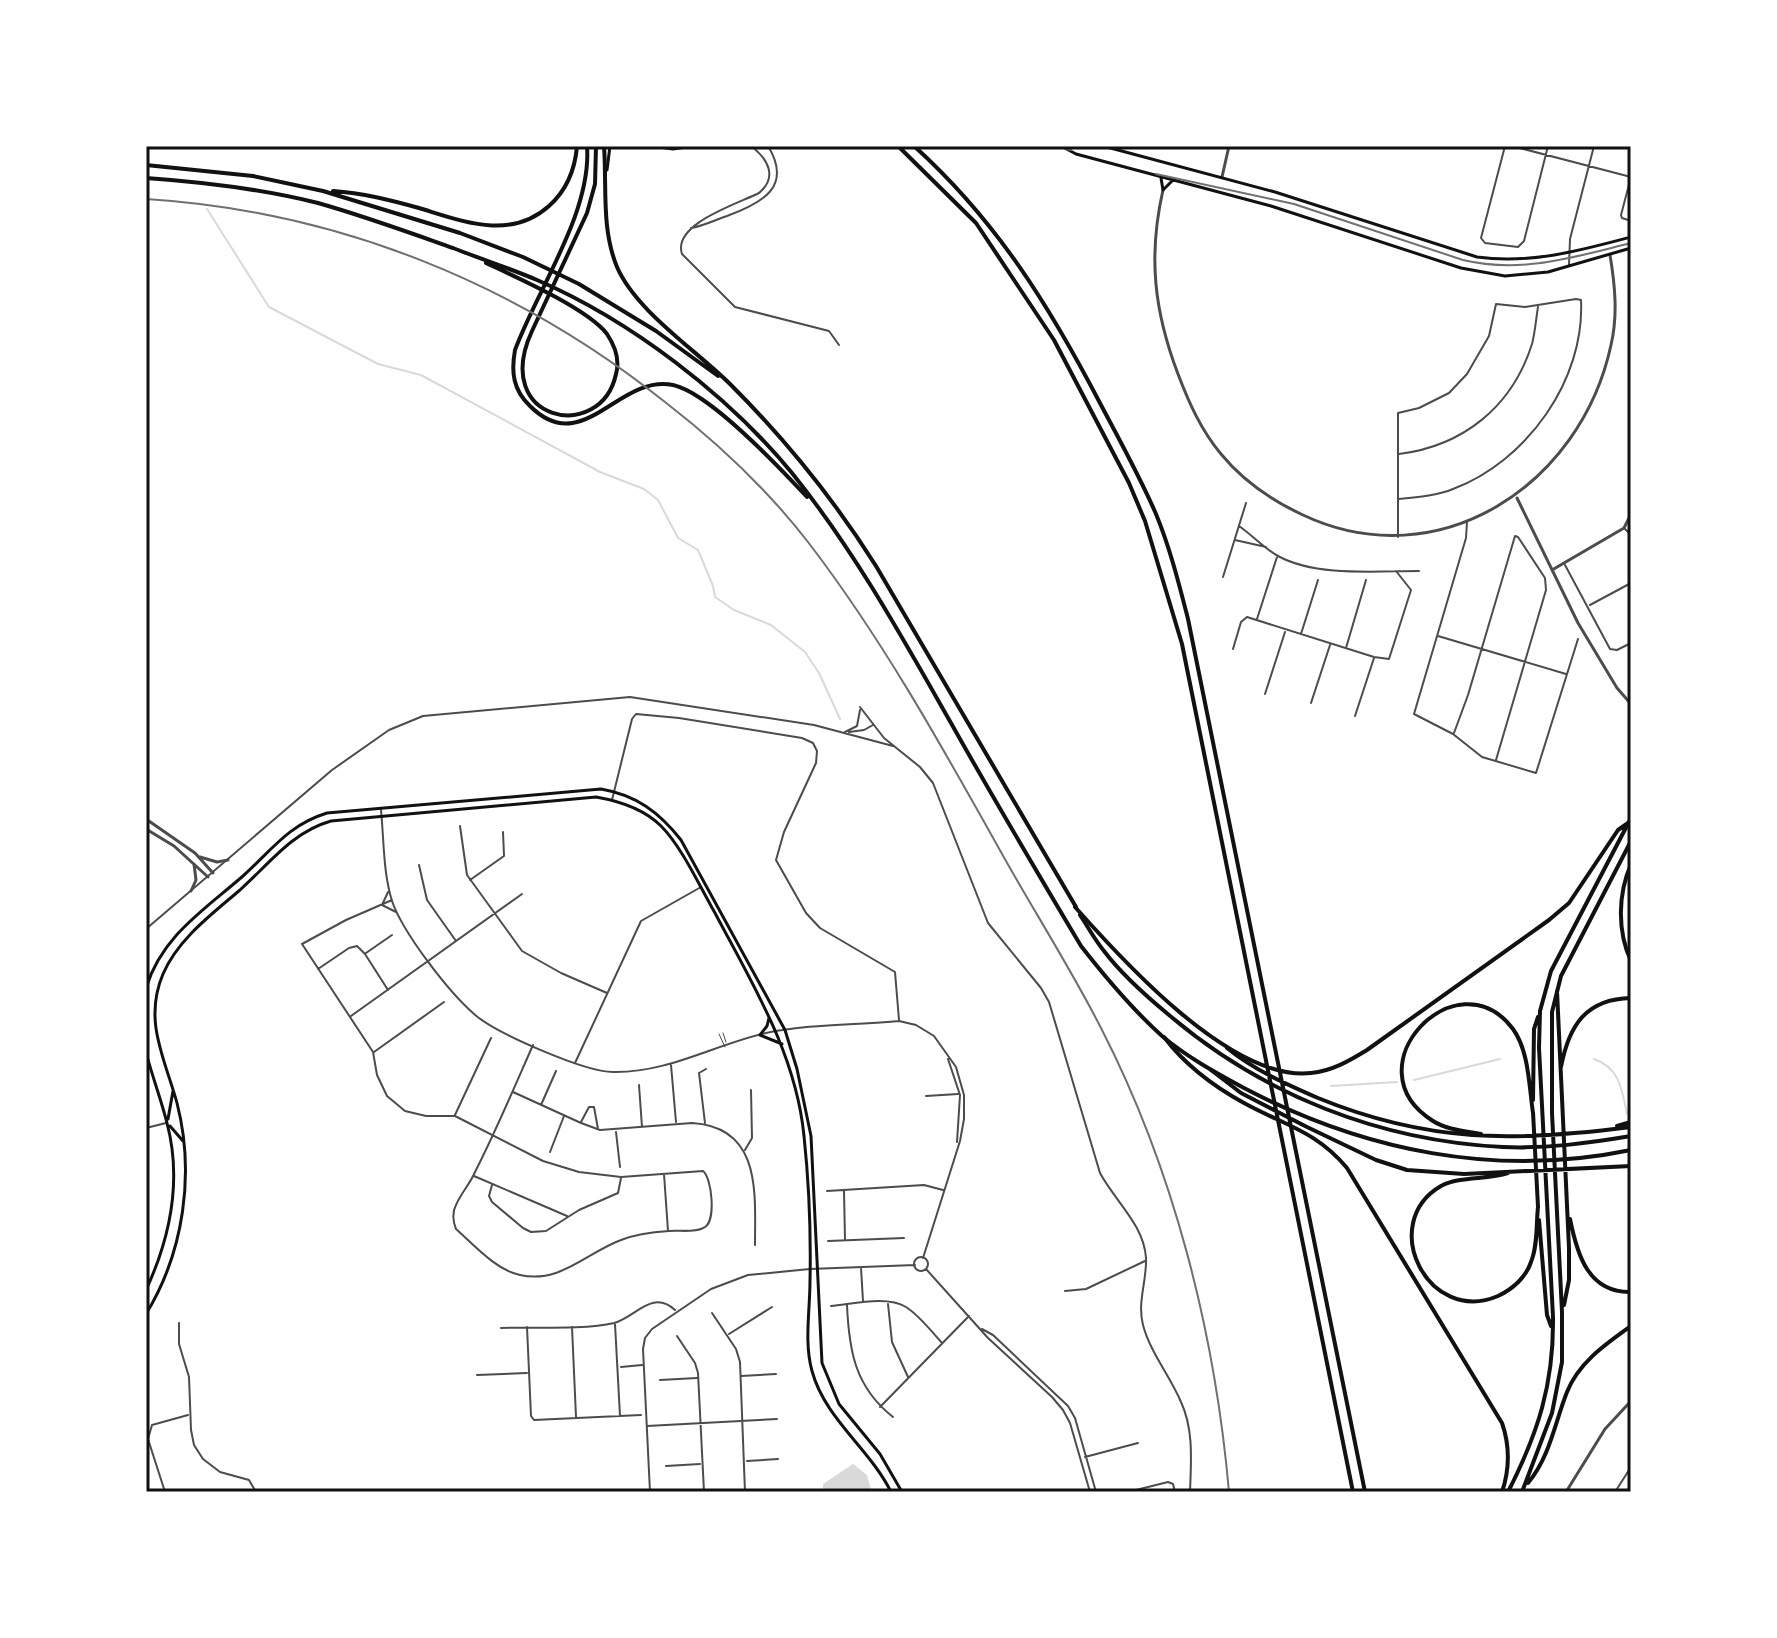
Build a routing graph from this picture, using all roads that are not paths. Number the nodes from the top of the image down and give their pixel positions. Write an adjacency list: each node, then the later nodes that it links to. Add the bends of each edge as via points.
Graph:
1 (577, 146): 29 (highway, via 576,162 557,198 541,213 500,227 359,192)
2 (587, 146): 46 (highway, via 578,211 515,350 517,390 535,411 560,423 594,417 631,391 653,384 683,388 764,451)
3 (596, 146): 35 (highway, via 595,184 587,213 524,348 520,363 525,390 537,404 563,416 597,407 609,394 618,366 615,348 600,326 536,286)
4 (604, 146): 27 (highway)
5 (610, 146): 27 (main road)
6 (652, 146): 7 (main road)
7 (693, 146)
8 (751, 146): 31 (street, via 767,160 766,187)
9 (768, 146): 31 (street, via 777,160 773,190 756,204)
10 (898, 146): 271 (highway, via 976,223 1032,305 1078,384 1145,521 1182,644)
11 (914, 146): 272 (highway, via 984,216 1041,299 1156,515 1188,619)
12 (1061, 146): 22 (main road)
13 (1103, 146): 25 (main road)
14 (1229, 146): 25 (street)
15 (1505, 146): 19 (street, via 1481,238 1485,243 1518,247 1524,241)
16 (1512, 146): 19 (street)
17 (1548, 146): 19 (street)
18 (1594, 146): 21 (street)
19 (1546, 155): 21 (street)
20 (146, 165): 29 (highway, via 253,176)
21 (1589, 166): 23 (street); 36 (street)
22 (1160, 176): 26 (main road); 28 (main road)
23 (1631, 176): 30 (street, via 1621,215)
24 (146, 178): 35 (highway, via 315,202)
25 (1221, 179): 36 (main road, via 1477,257 1526,260)
26 (1173, 180): 28 (main road); 38 (main road, via 1461,268 1519,277)
27 (605, 183): 41 (highway, via 608,243 631,294)
28 (1163, 190): 52 (street, via 1153,246 1160,314 1192,409 1218,452 1244,479 1292,510 1339,530)
29 (323, 191): 41 (highway, via 534,262 620,308)
30 (1631, 221)
31 (691, 228): 40 (street, via 679,245 682,254 730,304 829,331)
32 (1631, 237): 33 (main road)
33 (1608, 243): 36 (main road); 37 (street)
34 (1631, 248): 37 (main road)
35 (455, 249): 46 (highway, via 573,297 651,344 742,421)
36 (1568, 254): 38 (street)
37 (1610, 254): 38 (main road); 43 (street, via 1612,343 1597,391 1555,461)
38 (1569, 266)
39 (1538, 306): 42 (street, via 1523,365 1489,415 1440,446); 42 (street, via 1498,303 1493,308 1489,336 1467,374 1449,393 1396,415); 44 (street, via 1576,299 1581,303 1570,368 1538,424 1502,463 1454,489)
40 (839, 345)
41 (730, 384): 115 (highway, via 800,460 861,543)
42 (1398, 454): 44 (street)
43 (1516, 496): 48 (street); 57 (street)
44 (1398, 499): 52 (street)
45 (1246, 503): 49 (street)
46 (823, 514): 142 (highway, via 870,583 1081,946)
47 (1631, 514): 50 (street)
48 (1467, 520): 52 (street); 68 (street)
49 (1239, 526): 53 (street); 54 (street)
50 (1624, 528): 51 (street); 56 (street)
51 (1631, 535)
52 (1398, 537)
53 (1235, 540): 54 (street); 60 (street)
54 (1267, 547): 55 (street)
55 (1277, 556): 58 (street, via 1317,569); 65 (street)
56 (1563, 563): 57 (street); 64 (street)
57 (1552, 570): 80 (street, via 1578,623)
58 (1396, 571): 59 (street); 75 (street, via 1411,590 1389,659)
59 (1419, 571)
60 (1223, 577)
61 (1318, 580): 67 (street)
62 (1366, 580): 74 (street)
63 (1631, 583): 64 (street)
64 (1589, 606): 70 (street, via 1610,649)
65 (1257, 619): 66 (street); 73 (street, via 1243,620)
66 (1286, 631): 67 (street); 78 (street)
67 (1301, 635): 71 (street)
68 (1437, 636): 72 (street); 84 (street, via 1414,712)
69 (1578, 639): 77 (street)
70 (1631, 643)
71 (1330, 644): 74 (street); 79 (street)
72 (1482, 648): 76 (street); 76 (street, via 1515,536 1547,584); 84 (street)
73 (1233, 649)
74 (1346, 649): 75 (street)
75 (1374, 657): 81 (street)
76 (1526, 661): 77 (street); 86 (street)
77 (1567, 675): 86 (street, via 1536,773)
78 (1265, 694)
79 (1311, 703)
80 (1631, 704)
81 (1355, 716)
82 (873, 725): 83 (street); 83 (street, via 860,707 859,722); 85 (street)
83 (844, 732): 85 (street); 98 (street, via 630,697 423,716 389,730 332,770)
84 (1453, 734): 86 (street, via 1476,754)
85 (893, 746): 202 (street, via 933,783 988,923 1049,1002 1100,1173 1136,1225)
86 (1496, 761)
87 (614, 791): 88 (street); 89 (main road); 105 (main road, via 666,821); 135 (street, via 633,715 777,733 813,743 816,763 776,860 820,928 895,972)
88 (612, 800): 90 (main road, via 596,797); 107 (main road, via 640,810 661,826)
89 (381, 810): 90 (street); 106 (main road, via 327,813 303,823)
90 (382, 816): 108 (street); 110 (main road, via 308,828)
91 (146, 819): 97 (street)
92 (1630, 820): 132 (highway, via 1551,971); 141 (highway, via 1569,903 1346,1063 1308,1074 1276,1070)
93 (460, 826): 104 (street)
94 (146, 829): 99 (street)
95 (503, 832): 104 (street, via 504,856)
96 (1631, 841): 127 (highway)
97 (200, 857): 98 (street); 102 (street)
98 (228, 860): 102 (street)
99 (193, 863): 103 (street); 109 (street, via 196,880)
100 (1631, 864): 123 (highway, via 1621,902 1621,932)
101 (419, 865): 121 (street, via 427,900)
102 (213, 873): 103 (street)
103 (208, 877): 109 (street)
104 (470, 880): 118 (street)
105 (707, 884): 107 (street); 136 (main road)
106 (229, 887): 110 (main road, via 230,894); 112 (main road)
107 (701, 887): 129 (street, via 641,921); 134 (main road)
108 (389, 889): 113 (street); 114 (street)
109 (191, 891): 119 (street)
110 (239, 891): 116 (main road)
111 (522, 894): 118 (street)
112 (216, 897): 116 (main road, via 224,899); 126 (main road, via 178,931 157,959)
113 (392, 900): 114 (street); 117 (street)
114 (382, 905): 117 (street); 125 (street, via 302,944)
115 (1075, 907): 141 (highway, via 1158,995); 176 (highway, via 1104,952 1176,1021 1231,1062 1314,1105 1399,1133 1466,1144 1539,1147)
116 (215, 910): 158 (main road, via 175,951 157,993 154,1030)
117 (397, 913): 124 (street)
118 (494, 914): 121 (street); 129 (street, via 522,951)
119 (146, 929)
120 (392, 935): 122 (street)
121 (457, 942): 124 (street)
122 (365, 954): 125 (street, via 354,946); 128 (street)
123 (1631, 961)
124 (430, 962): 128 (street); 145 (street, via 477,1017)
125 (317, 970): 133 (street)
126 (146, 988)
127 (1557, 989): 155 (highway); 216 (highway, via 1550,1042)
128 (388, 990): 133 (street)
129 (607, 993): 150 (street)
130 (1631, 998): 155 (highway, via 1602,1002 1580,1019)
131 (444, 1002): 148 (street)
132 (1540, 1011): 163 (highway, via 1534,1029); 227 (highway)
133 (350, 1017): 148 (street)
134 (769, 1017): 137 (main road); 140 (main road)
135 (899, 1021): 136 (street); 149 (street, via 934,1036)
136 (785, 1030): 137 (street); 205 (main road, via 811,1136)
137 (776, 1031): 140 (street); 144 (main road)
138 (723, 1033): 146 (lane)
139 (719, 1034): 146 (lane)
140 (760, 1035): 144 (main road); 146 (street)
141 (1212, 1036): 177 (highway, via 1256,1068 1343,1108 1427,1130)
142 (1164, 1037): 153 (highway); 273 (highway, via 1202,1076 1317,1139 1347,1168 1502,1423 1509,1458)
143 (491, 1038): 164 (street)
144 (782, 1044): 205 (main road, via 804,1137)
145 (533, 1045): 150 (street); 159 (street)
146 (726, 1046): 151 (street)
147 (146, 1052): 166 (main road)
148 (373, 1052): 164 (street, via 382,1087 395,1104 413,1114)
149 (948, 1057): 160 (street); 179 (street, via 964,1095)
150 (575, 1064): 151 (street, via 614,1072)
151 (671, 1065): 168 (street)
152 (706, 1069): 169 (street, via 699,1073)
153 (1211, 1070): 180 (highway, via 1316,1122 1428,1153 1505,1160); 185 (highway, via 1241,1093 1384,1163 1434,1173)
154 (556, 1071): 162 (street)
155 (1560, 1073): 193 (highway)
156 (639, 1085): 171 (street)
157 (751, 1090): 181 (street, via 752,1138)
158 (173, 1091): 166 (main road); 178 (main road)
159 (512, 1091): 162 (street); 175 (street)
160 (959, 1094): 161 (street); 179 (street)
161 (926, 1096)
162 (541, 1105): 165 (street)
163 (1533, 1113): 177 (highway, via 1522,1048 1501,1018 1467,1006 1425,1020 1404,1053 1411,1099 1443,1126); 194 (highway)
164 (455, 1116): 175 (street)
165 (564, 1116): 167 (street); 182 (street)
166 (168, 1123): 172 (street); 178 (main road); 207 (main road, via 173,1205)
167 (581, 1123): 173 (street); 173 (street, via 591,1106)
168 (676, 1123): 169 (street); 171 (street)
169 (705, 1124): 181 (street, via 729,1135)
170 (1631, 1124): 177 (highway, via 1566,1136)
171 (642, 1127): 174 (street)
172 (146, 1128)
173 (598, 1129): 174 (street)
174 (616, 1130): 183 (street)
175 (492, 1135): 187 (street); 188 (street, via 543,1161)
176 (1631, 1136)
177 (1498, 1138)
178 (184, 1142): 218 (main road, via 186,1177 178,1237)
179 (958, 1143): 191 (street)
180 (1631, 1150)
181 (743, 1151): 200 (street, via 755,1184)
182 (550, 1152)
183 (620, 1167)
184 (1631, 1168): 185 (highway)
185 (1512, 1172): 194 (highway, via 1442,1186 1427,1198 1413,1227 1421,1271 1433,1286 1455,1298 1480,1301 1505,1293 1531,1263)
186 (664, 1173): 188 (street); 196 (street); 196 (street, via 703,1171 710,1181 709,1225)
187 (474, 1176): 189 (street); 196 (street, via 454,1207 456,1229 518,1275 557,1274 621,1240)
188 (621, 1177): 195 (street, via 618,1193)
189 (492, 1185): 195 (street); 195 (street, via 492,1202 531,1232 546,1231)
190 (844, 1190): 191 (street, via 924,1185); 192 (street); 198 (street)
191 (944, 1190): 201 (street)
192 (827, 1191)
193 (1567, 1206): 209 (highway, via 1580,1261 1591,1276); 216 (highway, via 1569,1280)
194 (1538, 1207): 227 (highway)
195 (569, 1216)
196 (668, 1231)
197 (904, 1238): 198 (street)
198 (845, 1240): 199 (street)
199 (828, 1241)
200 (755, 1245)
201 (923, 1258): 203 (street); 206 (street)
202 (1146, 1261): 208 (street, via 1086,1289); 270 (street, via 1142,1321 1189,1427)
203 (915, 1265): 204 (street); 206 (street, via 919,1271)
204 (861, 1267): 205 (street); 211 (street)
205 (813, 1269): 215 (street, via 748,1275 711,1289); 264 (main road, via 808,1339 815,1379 829,1408); 265 (main road, via 827,1379)
206 (926, 1269): 219 (street)
207 (146, 1290)
208 (1065, 1291)
209 (1631, 1292)
210 (888, 1302): 211 (street); 230 (street, via 906,1307); 238 (street, via 892,1342)
211 (863, 1303): 212 (street)
212 (847, 1305): 213 (street); 241 (street, via 851,1353)
213 (831, 1306)
214 (772, 1307): 228 (street)
215 (676, 1311): 221 (street, via 653,1302); 231 (street, via 645,1338)
216 (1562, 1312): 258 (highway, via 1556,1397)
217 (712, 1313): 228 (street)
218 (146, 1314)
219 (970, 1316): 226 (street); 230 (street)
220 (179, 1323): 242 (street, via 189,1377)
221 (615, 1323): 222 (street); 232 (street)
222 (572, 1326): 224 (street); 246 (street)
223 (1631, 1326): 258 (highway, via 1596,1351 1578,1372 1543,1460)
224 (527, 1327): 225 (street); 233 (street)
225 (501, 1328)
226 (981, 1328): 252 (street, via 1068,1406); 266 (street, via 1063,1410)
227 (1553, 1332): 273 (highway, via 1543,1410)
228 (727, 1335): 236 (street, via 738,1356)
229 (677, 1336): 237 (street, via 695,1363)
230 (942, 1343): 238 (street)
231 (643, 1365): 232 (street); 250 (street)
232 (618, 1367): 244 (street)
233 (529, 1373): 235 (street); 246 (street, via 531,1416 538,1421)
234 (776, 1374): 236 (street)
235 (477, 1375)
236 (740, 1376): 248 (street)
237 (698, 1378): 239 (street); 249 (street)
238 (909, 1378): 241 (street)
239 (660, 1380)
240 (1631, 1401): 274 (street, via 1605,1429)
241 (880, 1407): 245 (street)
242 (189, 1415): 259 (street, via 149,1430); 260 (street, via 194,1445 203,1459 220,1472 249,1480)
243 (641, 1415): 244 (street)
244 (620, 1416): 246 (street)
245 (893, 1417)
246 (577, 1419)
247 (777, 1419): 248 (street)
248 (743, 1420): 249 (street); 254 (street)
249 (700, 1422): 250 (street); 255 (street)
250 (647, 1426): 261 (street)
251 (1138, 1443): 252 (street)
252 (1085, 1457): 267 (street)
253 (778, 1459): 254 (street)
254 (745, 1461): 263 (street)
255 (702, 1464): 256 (street); 262 (street)
256 (666, 1466)
257 (1631, 1467): 275 (street)
258 (1523, 1490)
259 (165, 1492)
260 (256, 1492)
261 (650, 1492)
262 (704, 1492)
263 (745, 1492)
264 (891, 1492)
265 (902, 1492)
266 (1090, 1492)
267 (1096, 1492)
268 (1128, 1492): 269 (street, via 1168,1482)
269 (1175, 1492)
270 (1190, 1492)
271 (1353, 1492)
272 (1365, 1492)
273 (1505, 1492)
274 (1566, 1492)
275 (1615, 1492)

